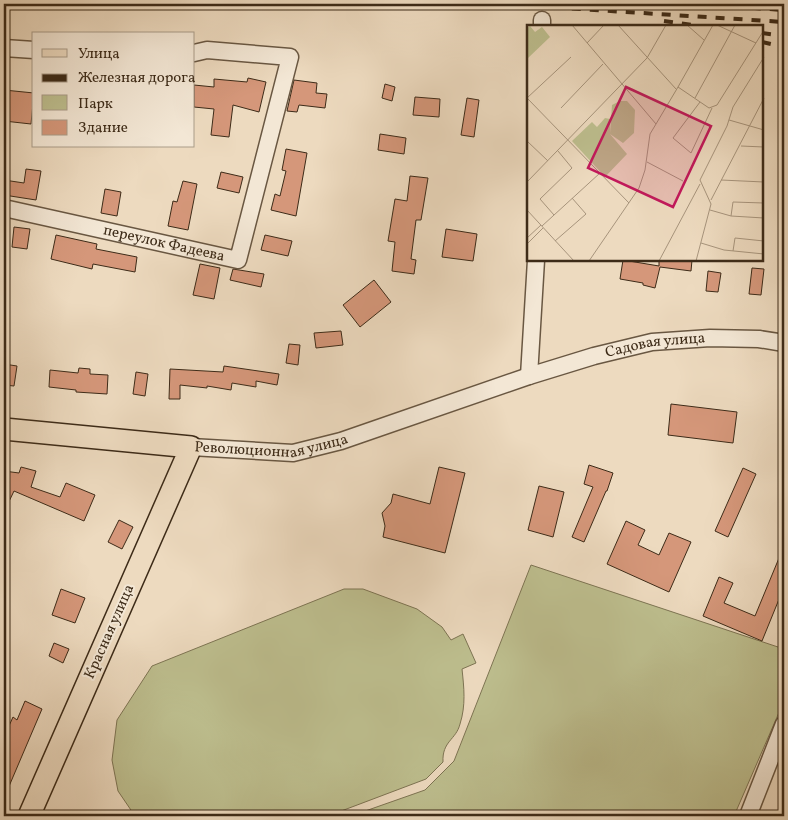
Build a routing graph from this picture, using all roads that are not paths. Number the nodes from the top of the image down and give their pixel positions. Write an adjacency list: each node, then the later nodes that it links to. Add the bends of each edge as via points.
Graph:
1 (4, 48): 2 (street)
2 (32, 50)
3 (195, 54): 4 (street, переулок Фадеева, via 207,50 290,57 238,260)
4 (4, 208)
5 (536, 261): 7 (street)
6 (784, 343): 7 (street, Садовая улица, via 710,338 652,342)
7 (529, 376): 9 (street, Революционная улица, via 341,441 293,453)
8 (4, 429): 9 (main road, Революционная улица)
9 (191, 447): 11 (main road, Красная улица)
10 (784, 724): 12 (street)
11 (29, 816)
12 (748, 816)

